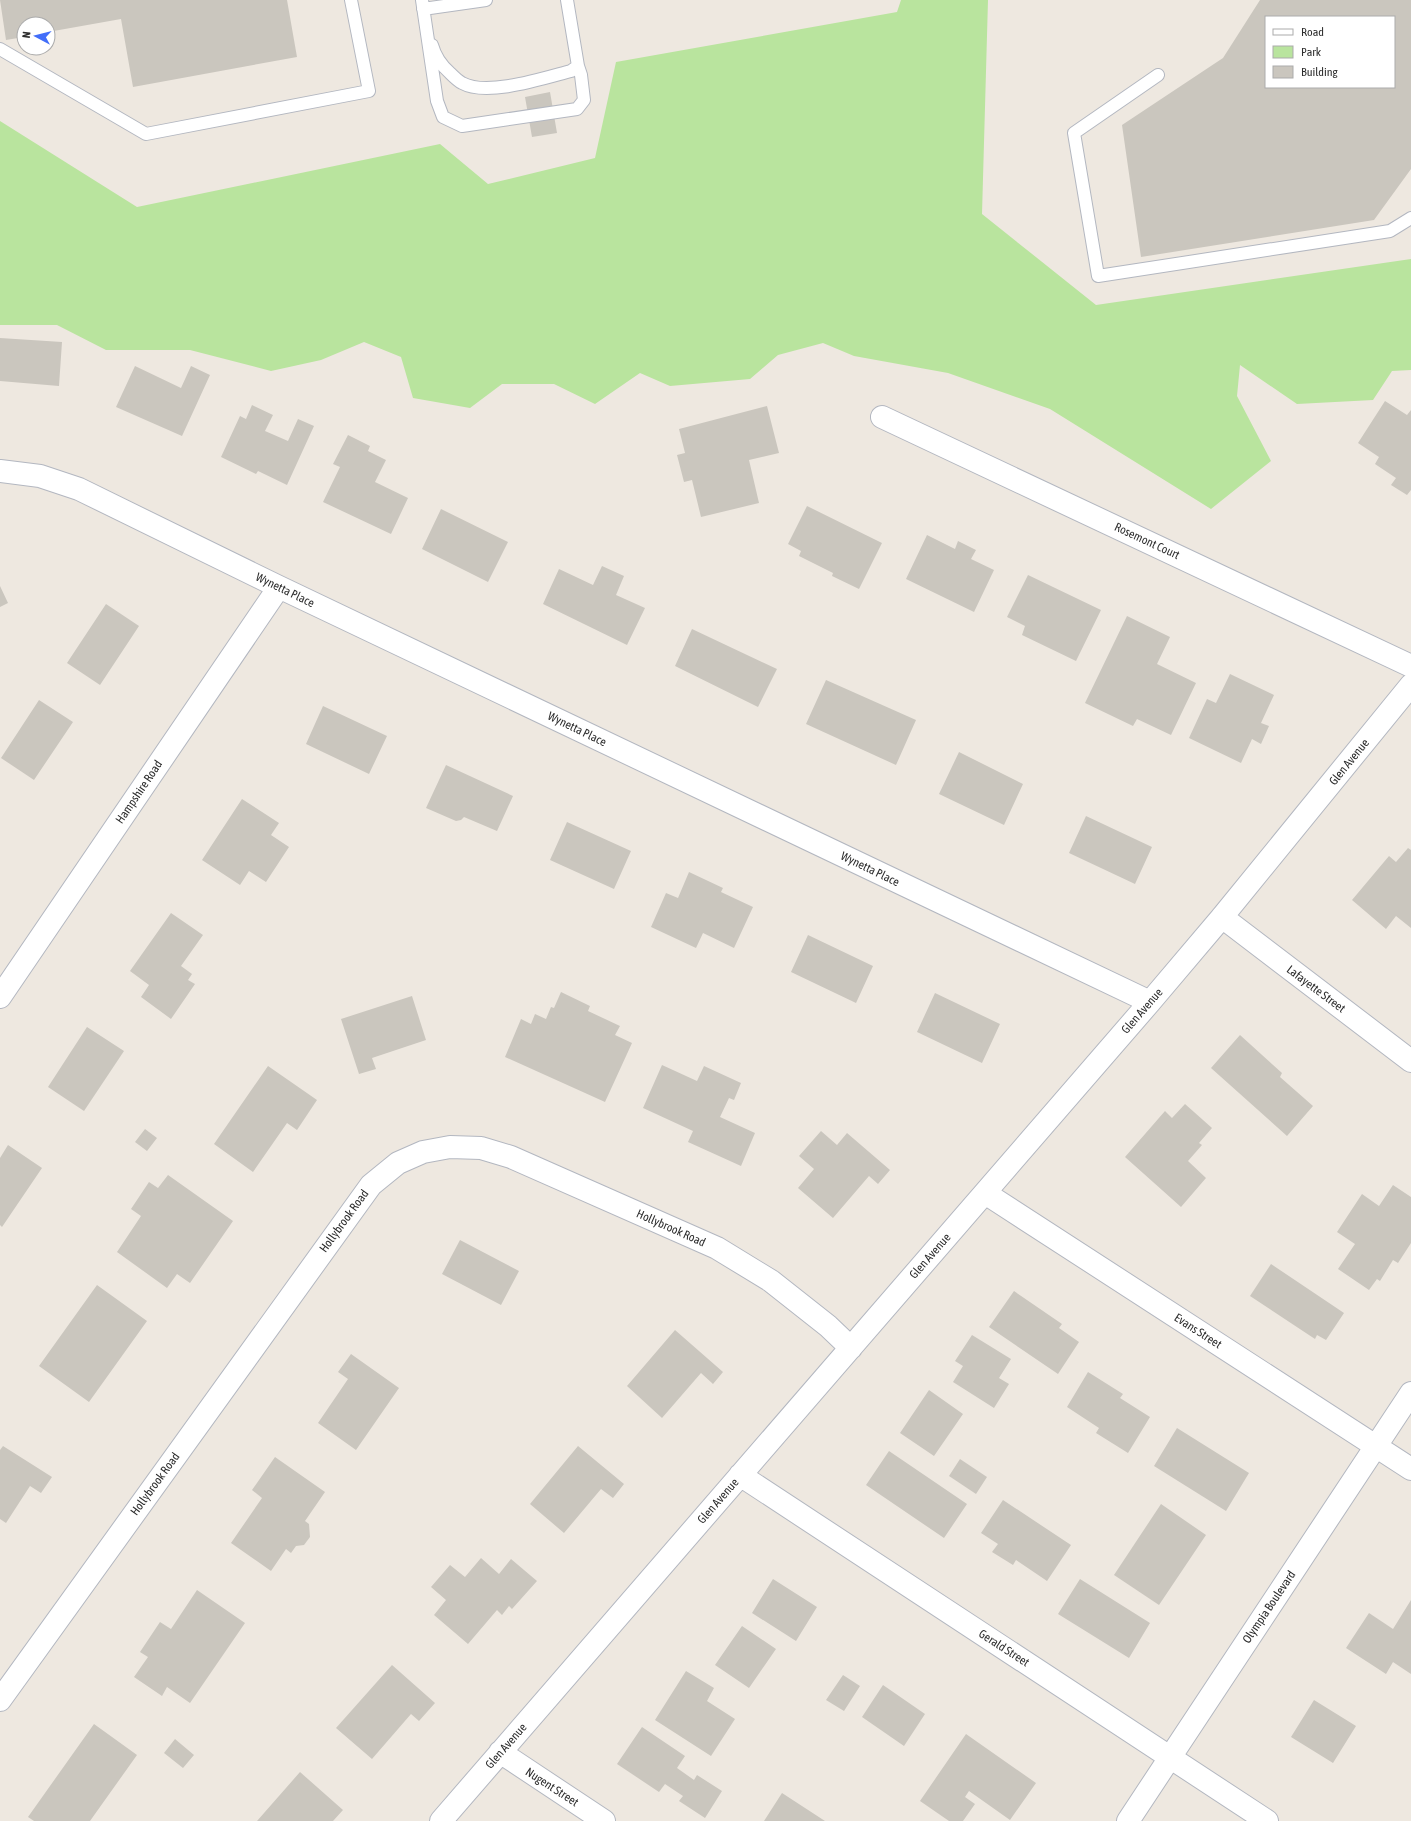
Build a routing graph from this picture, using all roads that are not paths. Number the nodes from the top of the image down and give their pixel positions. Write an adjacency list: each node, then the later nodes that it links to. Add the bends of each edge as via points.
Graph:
1 (351, 0): 5 (lane, via 369,91 146,134)
2 (486, 0): 4 (lane)
3 (567, 0): 6 (lane)
4 (422, 5): 6 (lane, via 434,53 444,68 462,83 476,88 504,87 571,71); 6 (lane, via 437,101 443,117 462,126 577,109 584,100)
5 (0, 50)
6 (578, 66)
7 (1158, 75): 8 (lane, via 1074,133 1098,276 1390,231)
8 (1411, 218)
9 (882, 417): 12 (street, Rosemont Court)
10 (0, 471): 11 (street, Wynetta Place, via 40,476 79,488)
11 (279, 587): 15 (street, Hampshire Road); 16 (street, Wynetta Place)
12 (1411, 666)
13 (1411, 685): 14 (street, Glen Avenue)
14 (1222, 917): 16 (street, Glen Avenue); 17 (street, Lafayette Street)
15 (0, 997)
16 (1150, 1002): 18 (street, Glen Avenue)
17 (1411, 1061)
18 (985, 1193): 19 (street, Glen Avenue); 21 (street, Evans Street)
19 (851, 1348): 23 (street, Glen Avenue); 24 (street, Hollybrook Road, via 828,1326 771,1281 717,1248 511,1157 481,1148 450,1147 423,1152 398,1163 371,1185)
20 (1411, 1393): 21 (street, Olympia Boulevard)
21 (1376, 1446): 22 (street, Evans Street); 26 (street, Olympia Boulevard)
22 (1411, 1470)
23 (740, 1475): 25 (street, Glen Avenue); 26 (street, Gerald Street)
24 (0, 1700)
25 (500, 1752): 27 (street, Glen Avenue); 28 (street, Nugent Street)
26 (1169, 1757): 29 (street, Olympia Boulevard); 30 (street, Gerald Street)
27 (441, 1821)
28 (604, 1821)
29 (1128, 1821)
30 (1267, 1821)

